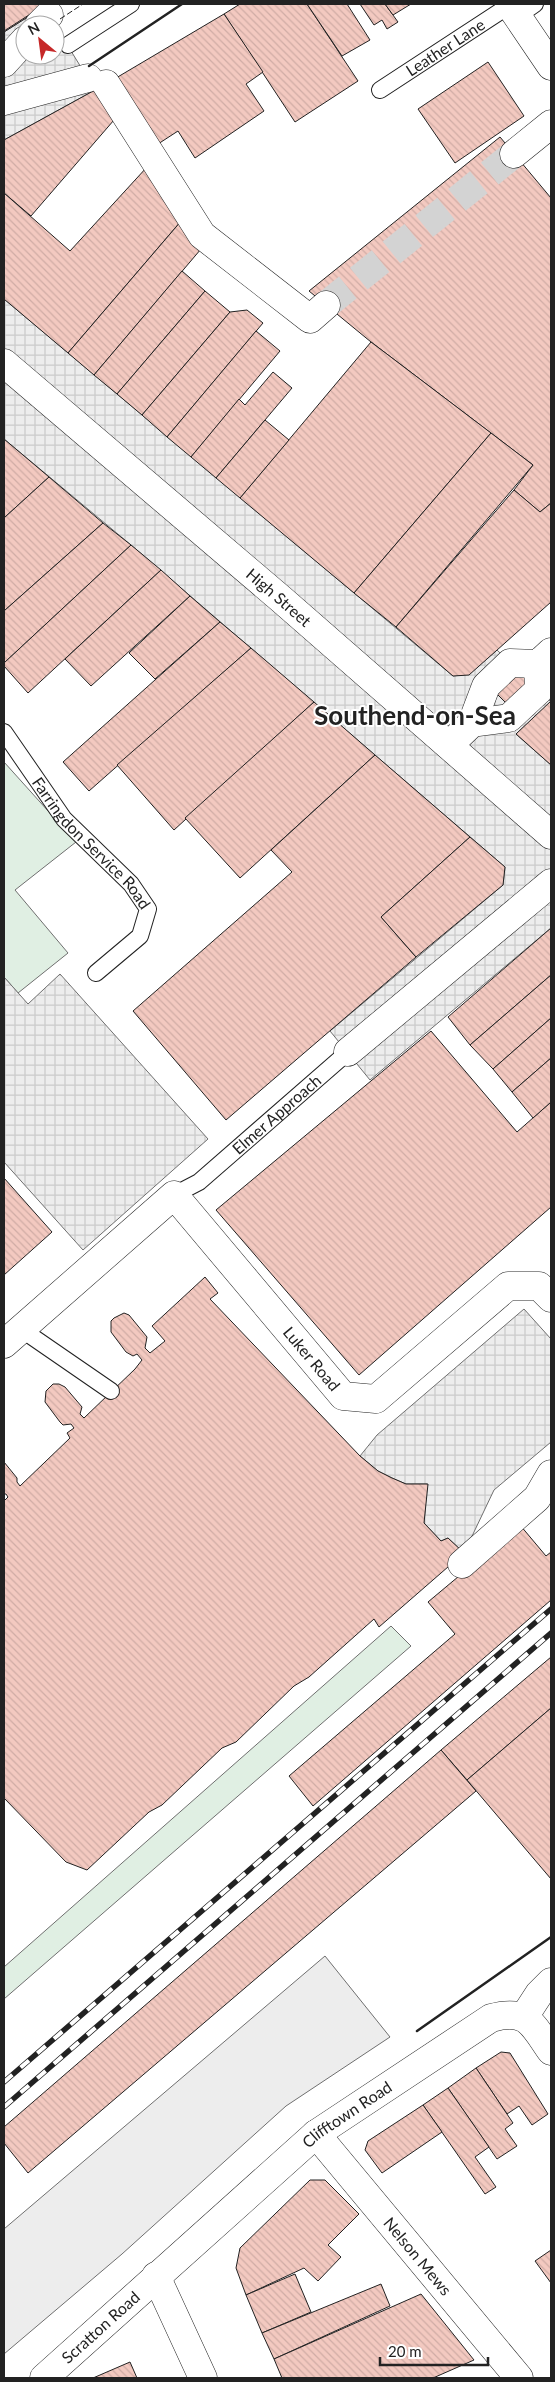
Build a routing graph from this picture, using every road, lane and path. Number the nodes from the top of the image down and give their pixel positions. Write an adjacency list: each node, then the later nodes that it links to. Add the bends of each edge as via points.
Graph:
1 (131, 4): 3 (lane)
2 (518, 7): 6 (street); 7 (lane, Leather Lane)
3 (68, 45)
4 (15, 50): 5 (street)
5 (4, 62)
6 (551, 66)
7 (380, 90)
8 (4, 101): 11 (street, via 97,81 202,235 310,318)
9 (551, 124): 10 (street)
10 (514, 154)
11 (326, 305)
12 (4, 363): 16 (street, High Street)
13 (545, 658): 14 (street, via 510,663 486,686); 14 (street, via 539,690 509,718)
14 (472, 723): 16 (street)
15 (4, 732): 19 (lane, Farringdon Service Road, via 64,819 131,884 148,909 140,936)
16 (449, 745): 17 (street, High Street)
17 (551, 835)
18 (551, 883): 20 (street, Elmer Approach)
19 (96, 973)
20 (348, 1052): 21 (lane, Elmer Approach, via 199,1182)
21 (174, 1195): 22 (street, Luker Road, via 343,1396 376,1399 508,1286 539,1286); 23 (street, Elmer Approach)
22 (551, 1298)
23 (12, 1337): 24 (lane)
24 (112, 1391)
25 (551, 1474): 26 (street, via 538,1498)
26 (462, 1564)
27 (551, 1982): 28 (street)
28 (524, 2017): 29 (street, via 533,2024); 30 (street, Clifftown Road, via 507,2014 491,2018)
29 (551, 2050)
30 (316, 2134): 31 (street, Clifftown Road); 34 (street, Nelson Mews)
31 (156, 2276): 32 (street, Scratton Road); 33 (street)
32 (44, 2378)
33 (203, 2378)
34 (519, 2378)

